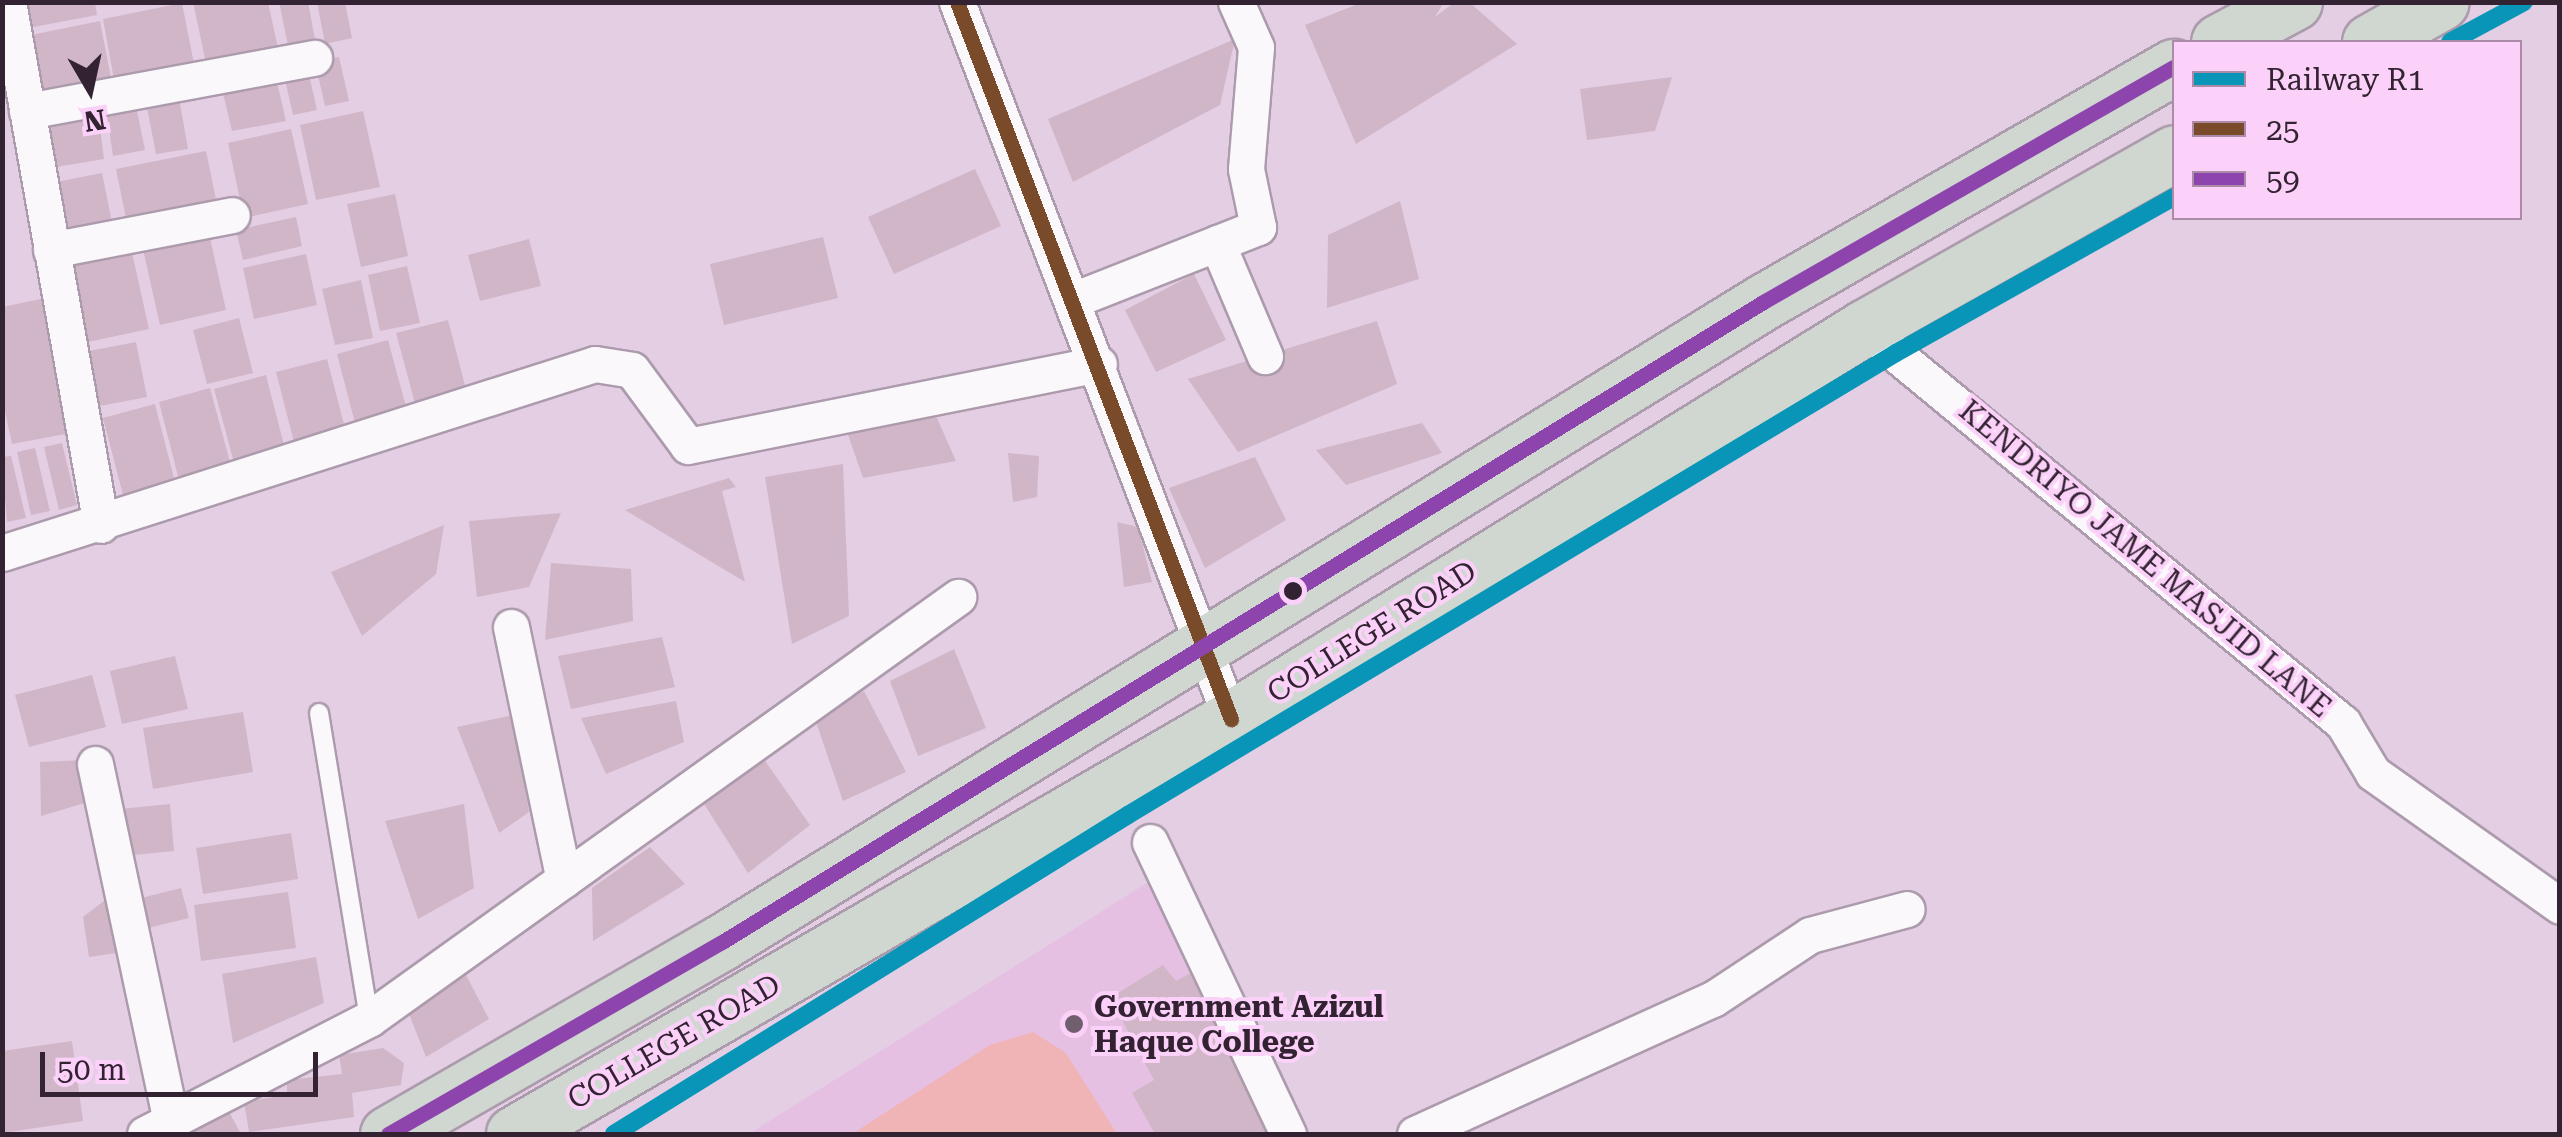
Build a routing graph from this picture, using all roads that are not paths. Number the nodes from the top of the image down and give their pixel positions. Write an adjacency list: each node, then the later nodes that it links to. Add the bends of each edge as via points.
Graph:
1 (8, 2): 10 (street)
2 (957, 2): 15 (street)
3 (1236, 2): 13 (street, via 1256,47 1246,169 1258,227)
4 (2294, 2): 6 (highway)
5 (2441, 2): 7 (highway)
6 (2223, 40)
7 (2374, 40)
8 (314, 58): 10 (street)
9 (2172, 68): 23 (highway, COLLEGE ROAD, via 1763,302 1381,531)
10 (20, 126): 14 (street)
11 (2172, 154): 16 (highway, COLLEGE ROAD)
12 (232, 215): 14 (street)
13 (1217, 243): 15 (street); 17 (street)
14 (51, 250): 19 (street)
15 (1074, 300): 18 (street)
16 (1864, 328): 25 (highway, COLLEGE ROAD); 29 (street, KENDRIYO JAME MASJID LANE, via 2343,723 2373,773)
17 (1266, 356)
18 (1099, 364): 19 (street, via 688,446 632,370 595,364); 23 (street)
19 (101, 525): 20 (street)
20 (2, 554)
21 (958, 598): 28 (street)
22 (510, 627): 28 (street)
23 (1204, 646): 25 (street); 33 (highway, COLLEGE ROAD, via 722,942)
24 (319, 713): 31 (lane)
25 (1231, 719): 34 (highway, COLLEGE ROAD)
26 (95, 764): 32 (street)
27 (1150, 842): 35 (street)
28 (564, 880): 31 (street)
29 (2560, 906)
30 (1907, 909): 36 (street, via 1810,935 1713,999)
31 (369, 1020): 32 (street)
32 (158, 1128)
33 (388, 1134)
34 (514, 1134)
35 (1288, 1134)
36 (1415, 1134)

